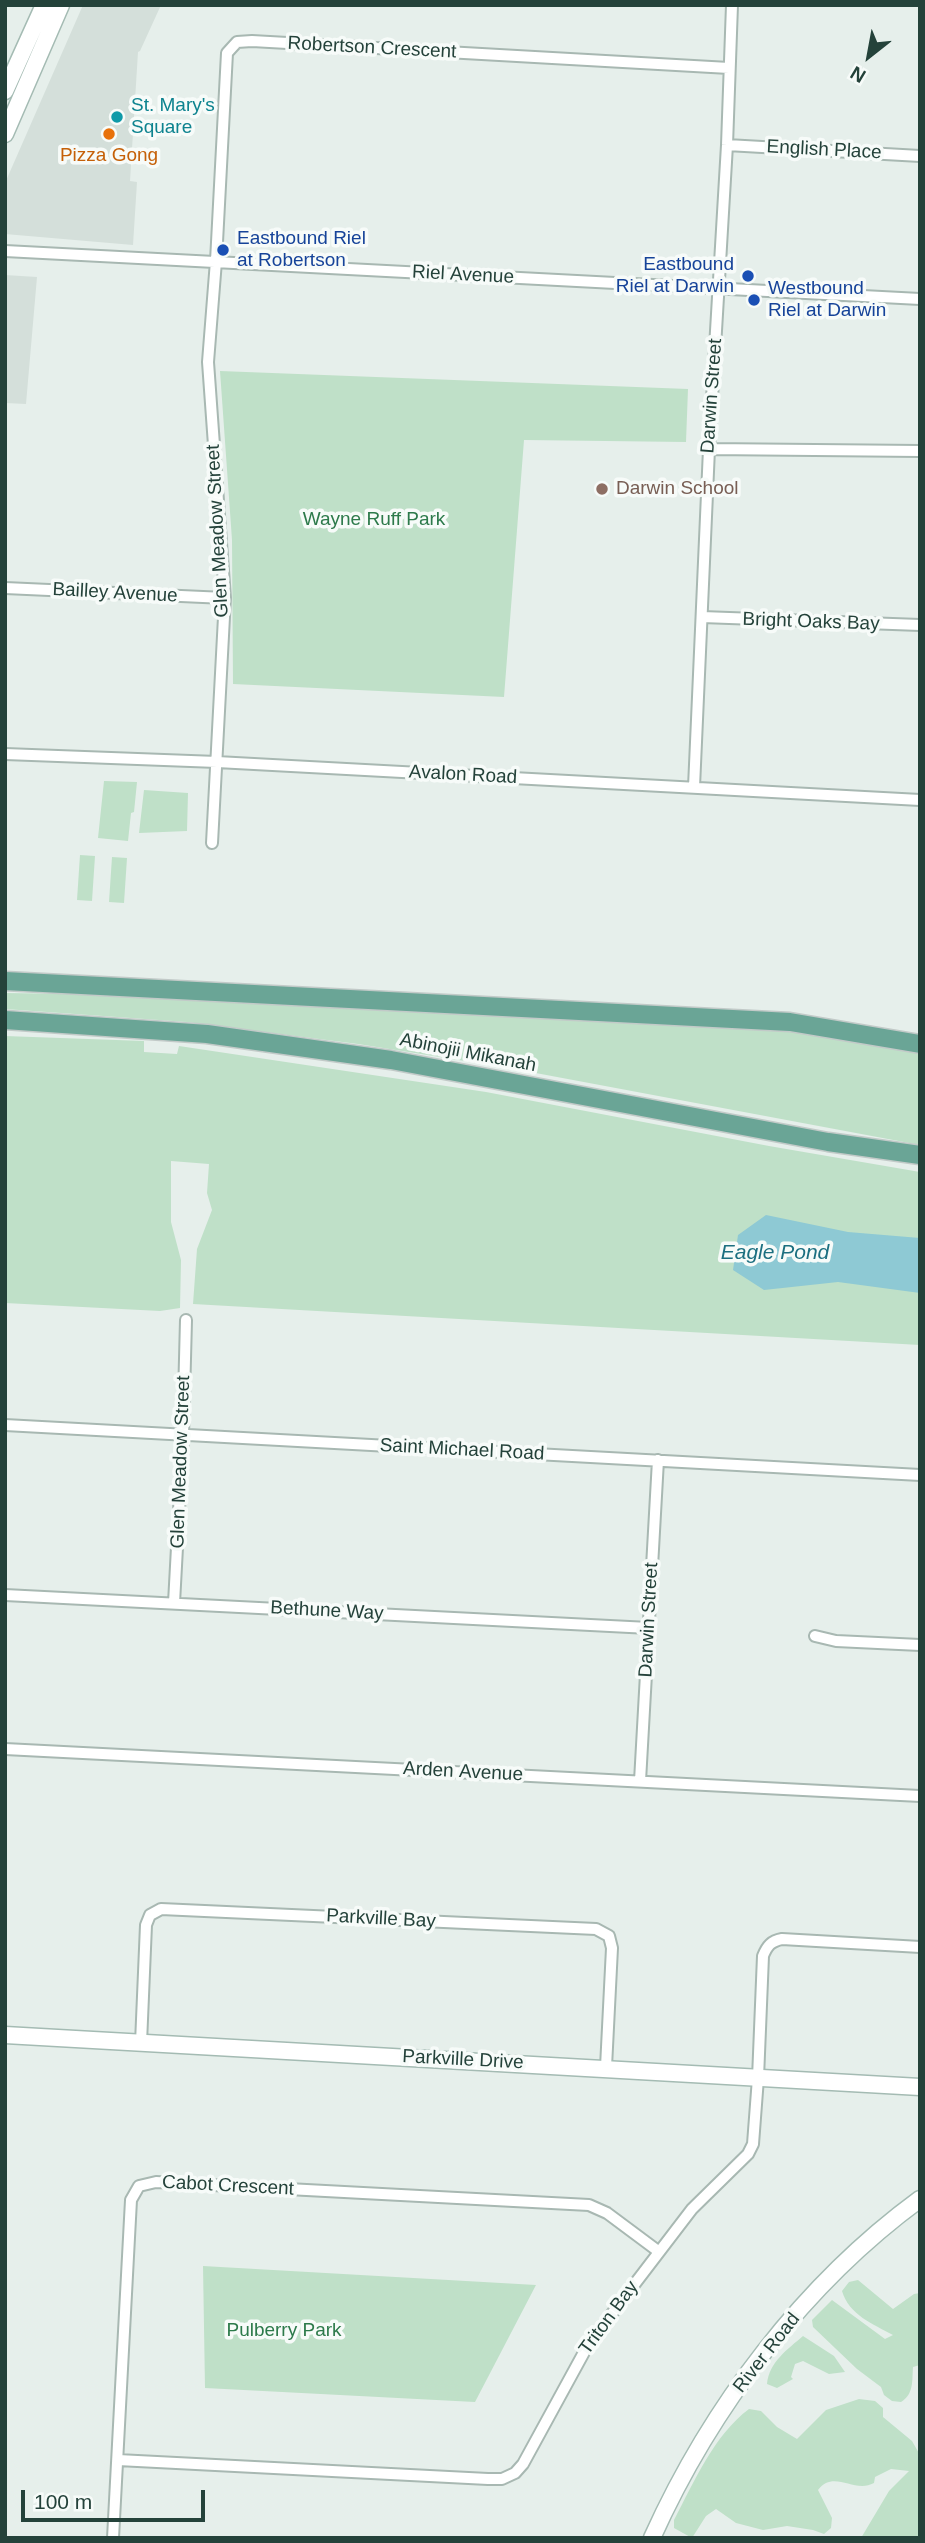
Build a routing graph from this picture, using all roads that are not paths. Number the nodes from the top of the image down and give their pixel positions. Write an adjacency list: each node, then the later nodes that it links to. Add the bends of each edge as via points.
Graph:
1 (44, 5): 5 (street)
2 (61, 5): 6 (street)
3 (732, 5): 4 (street, Darwin Street)
4 (729, 68): 7 (street, Darwin Street); 10 (street, Robertson Crescent, via 237,42 227,53)
5 (5, 90)
6 (5, 134)
7 (727, 145): 8 (street, English Place); 11 (street, Darwin Street)
8 (920, 156)
9 (5, 251): 10 (street, Riel Avenue)
10 (216, 261): 11 (street, Riel Avenue); 16 (street, Glen Meadow Street, via 208,362)
11 (720, 289): 12 (street, Riel Avenue); 13 (street, Darwin Street)
12 (920, 299)
13 (709, 449): 14 (street); 17 (street, Darwin Street)
14 (920, 452)
15 (5, 588): 16 (street, Bailley Avenue)
16 (225, 598): 20 (street, Glen Meadow Street)
17 (702, 617): 18 (street, Bright Oaks Bay); 21 (street, Darwin Street)
18 (920, 625)
19 (5, 754): 20 (street, Avalon Road)
20 (217, 762): 21 (street, Avalon Road); 23 (street, Glen Meadow Street)
21 (694, 787): 22 (street, Avalon Road)
22 (920, 800)
23 (212, 843)
24 (5, 981): 26 (main road, Abinojii Mikanah, via 789,1022)
25 (5, 1020): 27 (main road, Abinojii Mikanah, via 207,1034 391,1060 814,1140)
26 (920, 1044)
27 (920, 1155)
28 (186, 1320): 30 (street, Glen Meadow Street)
29 (5, 1425): 30 (street, Saint Michael Road)
30 (183, 1436): 31 (street, Saint Michael Road); 34 (street, Glen Meadow Street)
31 (658, 1460): 32 (street, Saint Michael Road); 35 (street, Darwin Street)
32 (920, 1475)
33 (5, 1595): 34 (street, Bethune Way)
34 (174, 1603): 35 (street, Bethune Way)
35 (649, 1628): 39 (street, Darwin Street)
36 (816, 1636): 37 (street)
37 (920, 1645)
38 (5, 1749): 39 (street, Arden Avenue)
39 (640, 1781): 40 (street, Arden Avenue)
40 (920, 1796)
41 (920, 1947): 45 (street, Triton Bay, via 773,1940 763,1956)
42 (5, 2035): 43 (street, Parkville Drive)
43 (141, 2043): 44 (street, Parkville Drive); 44 (street, Parkville Bay, via 146,1925 150,1915 161,1909 596,1929 609,1936 612,1948)
44 (606, 2067): 45 (street, Parkville Drive)
45 (758, 2078): 46 (street, Parkville Drive); 48 (street, Triton Bay, via 748,2154)
46 (920, 2087)
47 (920, 2199): 51 (street, River Road, via 854,2254 780,2333 697,2451)
48 (657, 2251): 49 (street, Triton Bay, via 579,2358 523,2465 502,2479); 49 (street, Cabot Crescent, via 589,2205 147,2182 131,2200)
49 (118, 2460): 50 (street, Cabot Crescent)
50 (113, 2538)
51 (652, 2538)

